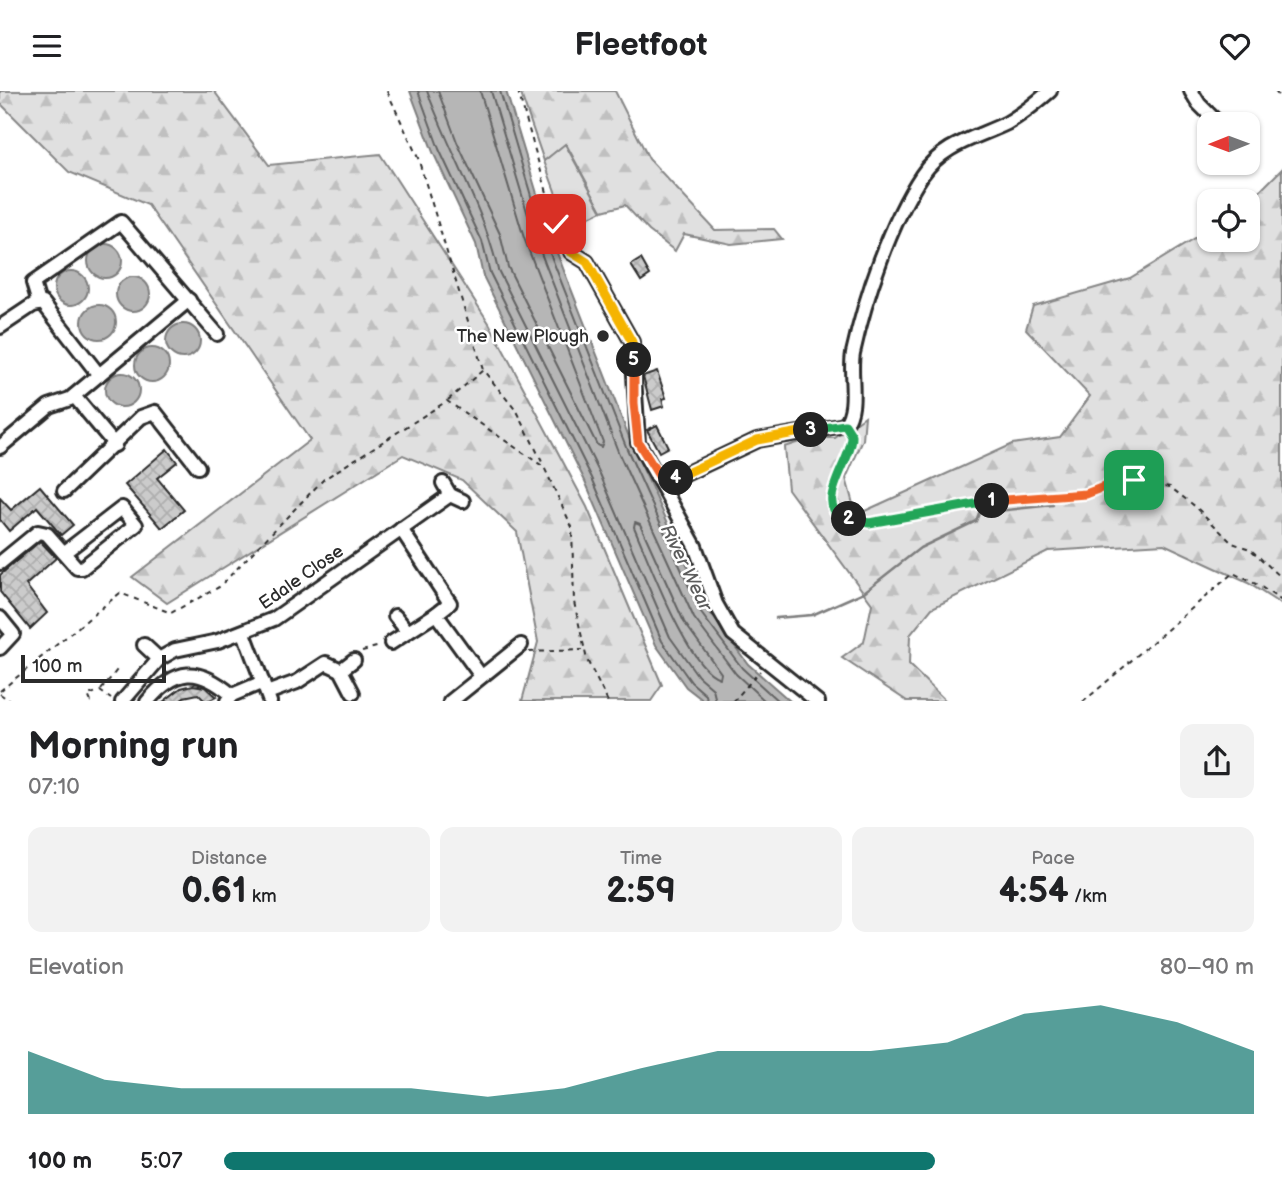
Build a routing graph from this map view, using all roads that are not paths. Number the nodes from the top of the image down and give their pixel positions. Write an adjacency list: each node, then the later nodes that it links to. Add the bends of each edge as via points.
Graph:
1 (1050, 91): 15 (street, via 1006,123 954,145 922,175 885,249 854,352 850,376 853,406 845,425 757,440)
2 (1191, 91): 3 (street)
3 (1207, 112)
4 (571, 252): 15 (street, via 587,262 632,342 638,442)
5 (189, 300): 6 (street, via 121,222 33,283); 8 (street); 9 (street)
6 (39, 303): 7 (street); 9 (street, via 48,306)
7 (0, 327)
8 (217, 334)
9 (99, 375): 10 (street)
10 (74, 396): 11 (street); 12 (street, via 49,407)
11 (115, 445): 13 (street, via 141,417 155,412); 16 (street)
12 (0, 447)
13 (198, 467)
14 (443, 483): 17 (street)
15 (664, 484): 41 (street, via 733,634)
16 (64, 491)
17 (450, 495): 18 (street); 19 (street, Edale Close)
18 (463, 501)
19 (401, 529): 22 (street, via 450,603); 26 (street, Edale Close, via 274,619)
20 (65, 552): 20 (street, via 122,508 136,524 82,568); 21 (street, via 47,534 38,533)
21 (1, 560)
22 (436, 614): 25 (street); 34 (street)
23 (395, 615): 25 (street)
24 (0, 618): 30 (street, via 13,634)
25 (408, 632): 27 (street)
26 (244, 633): 31 (street, Edale Close, via 175,650); 35 (street)
27 (391, 643)
28 (144, 645): 31 (street)
29 (522, 645): 34 (street)
30 (0, 648)
31 (159, 659): 38 (street, Edale Close)
32 (355, 660): 33 (street)
33 (341, 670): 35 (street, via 326,663 297,682); 36 (street)
34 (481, 676): 40 (street)
35 (267, 692): 37 (street)
36 (353, 693)
37 (229, 698): 39 (street, via 211,678 200,674 165,681)
38 (123, 701)
39 (148, 701)
40 (451, 701)
41 (817, 701)

